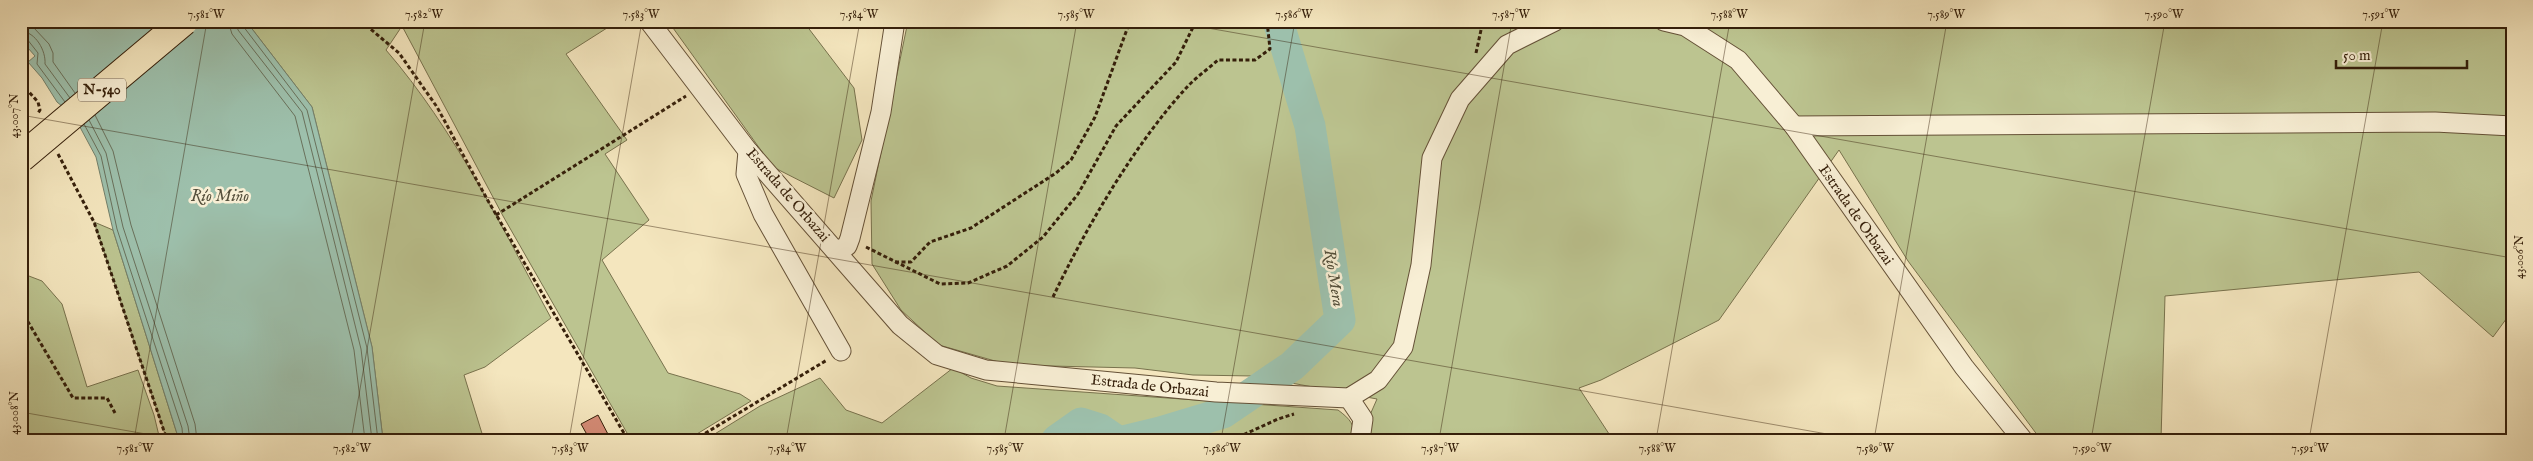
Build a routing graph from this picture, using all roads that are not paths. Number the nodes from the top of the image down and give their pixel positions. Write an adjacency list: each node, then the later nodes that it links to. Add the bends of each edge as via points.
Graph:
1 (184, 21): 9 (highway, N-540, bridge)
2 (649, 21): 8 (street, Estrada de Orbazai)
3 (895, 21): 10 (street, via 881,112)
4 (1555, 21): 12 (street, via 1507,45 1460,99 1432,158 1421,265 1403,347 1378,380)
5 (1664, 21): 6 (street, Estrada de Orbazai, via 1685,26 1738,60)
6 (1794, 126): 7 (street, via 2435,122); 14 (street, Estrada de Orbazai, via 1964,367)
7 (2512, 126)
8 (748, 151): 10 (street, Estrada de Orbazai); 11 (street, via 746,174 763,214)
9 (21, 158)
10 (844, 244): 12 (street, Estrada de Orbazai, via 900,325 937,355 986,370 1216,392)
11 (841, 351)
12 (1349, 398): 13 (street, via 1363,419)
13 (1360, 440)
14 (2023, 440)

